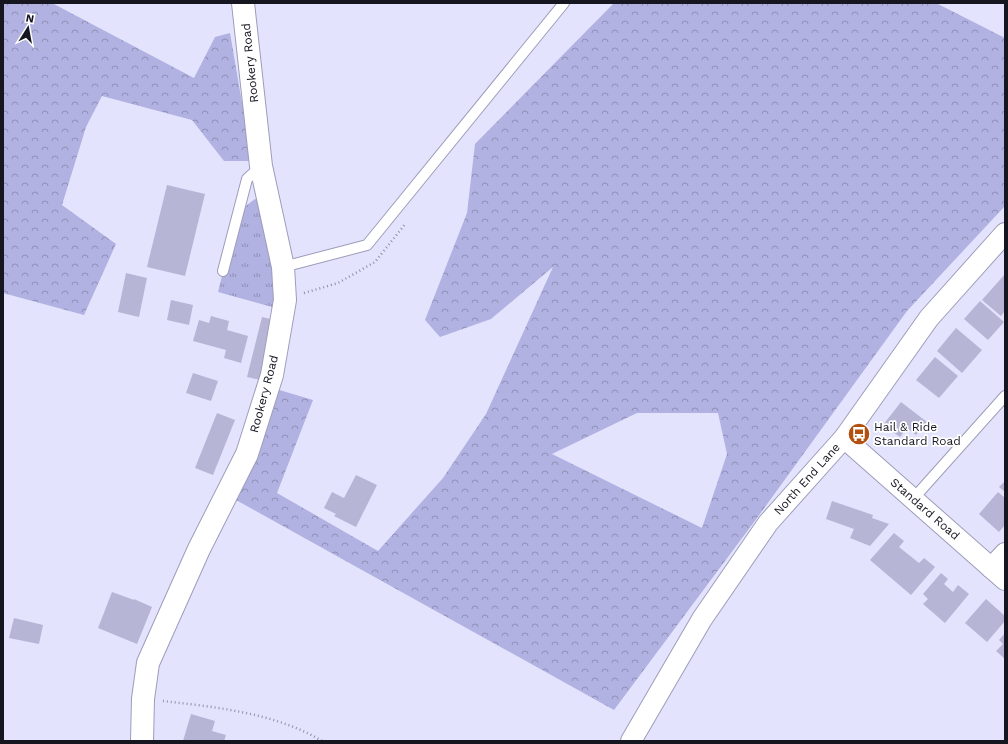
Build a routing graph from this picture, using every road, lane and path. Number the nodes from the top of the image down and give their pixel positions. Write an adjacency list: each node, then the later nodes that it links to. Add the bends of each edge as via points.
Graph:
1 (243, 3): 3 (street, Rookery Road)
2 (564, 3): 5 (lane, via 367,245)
3 (261, 166): 5 (street, Rookery Road); 6 (lane, via 247,179)
4 (1005, 234): 8 (street, North End Lane, via 929,318)
5 (283, 267): 12 (street, Rookery Road, via 285,300 272,375 261,415 247,454 199,549 148,664)
6 (223, 271)
7 (1005, 396): 9 (lane)
8 (844, 438): 9 (street, Standard Road); 15 (street, North End Lane, via 768,523 702,619)
9 (913, 499): 11 (street, Standard Road)
10 (1005, 553): 11 (street)
11 (998, 574)
12 (143, 699): 13 (street, Rookery Road); 14 (path, via 226,708 304,730)
13 (142, 741)
14 (322, 741)
15 (631, 741)

